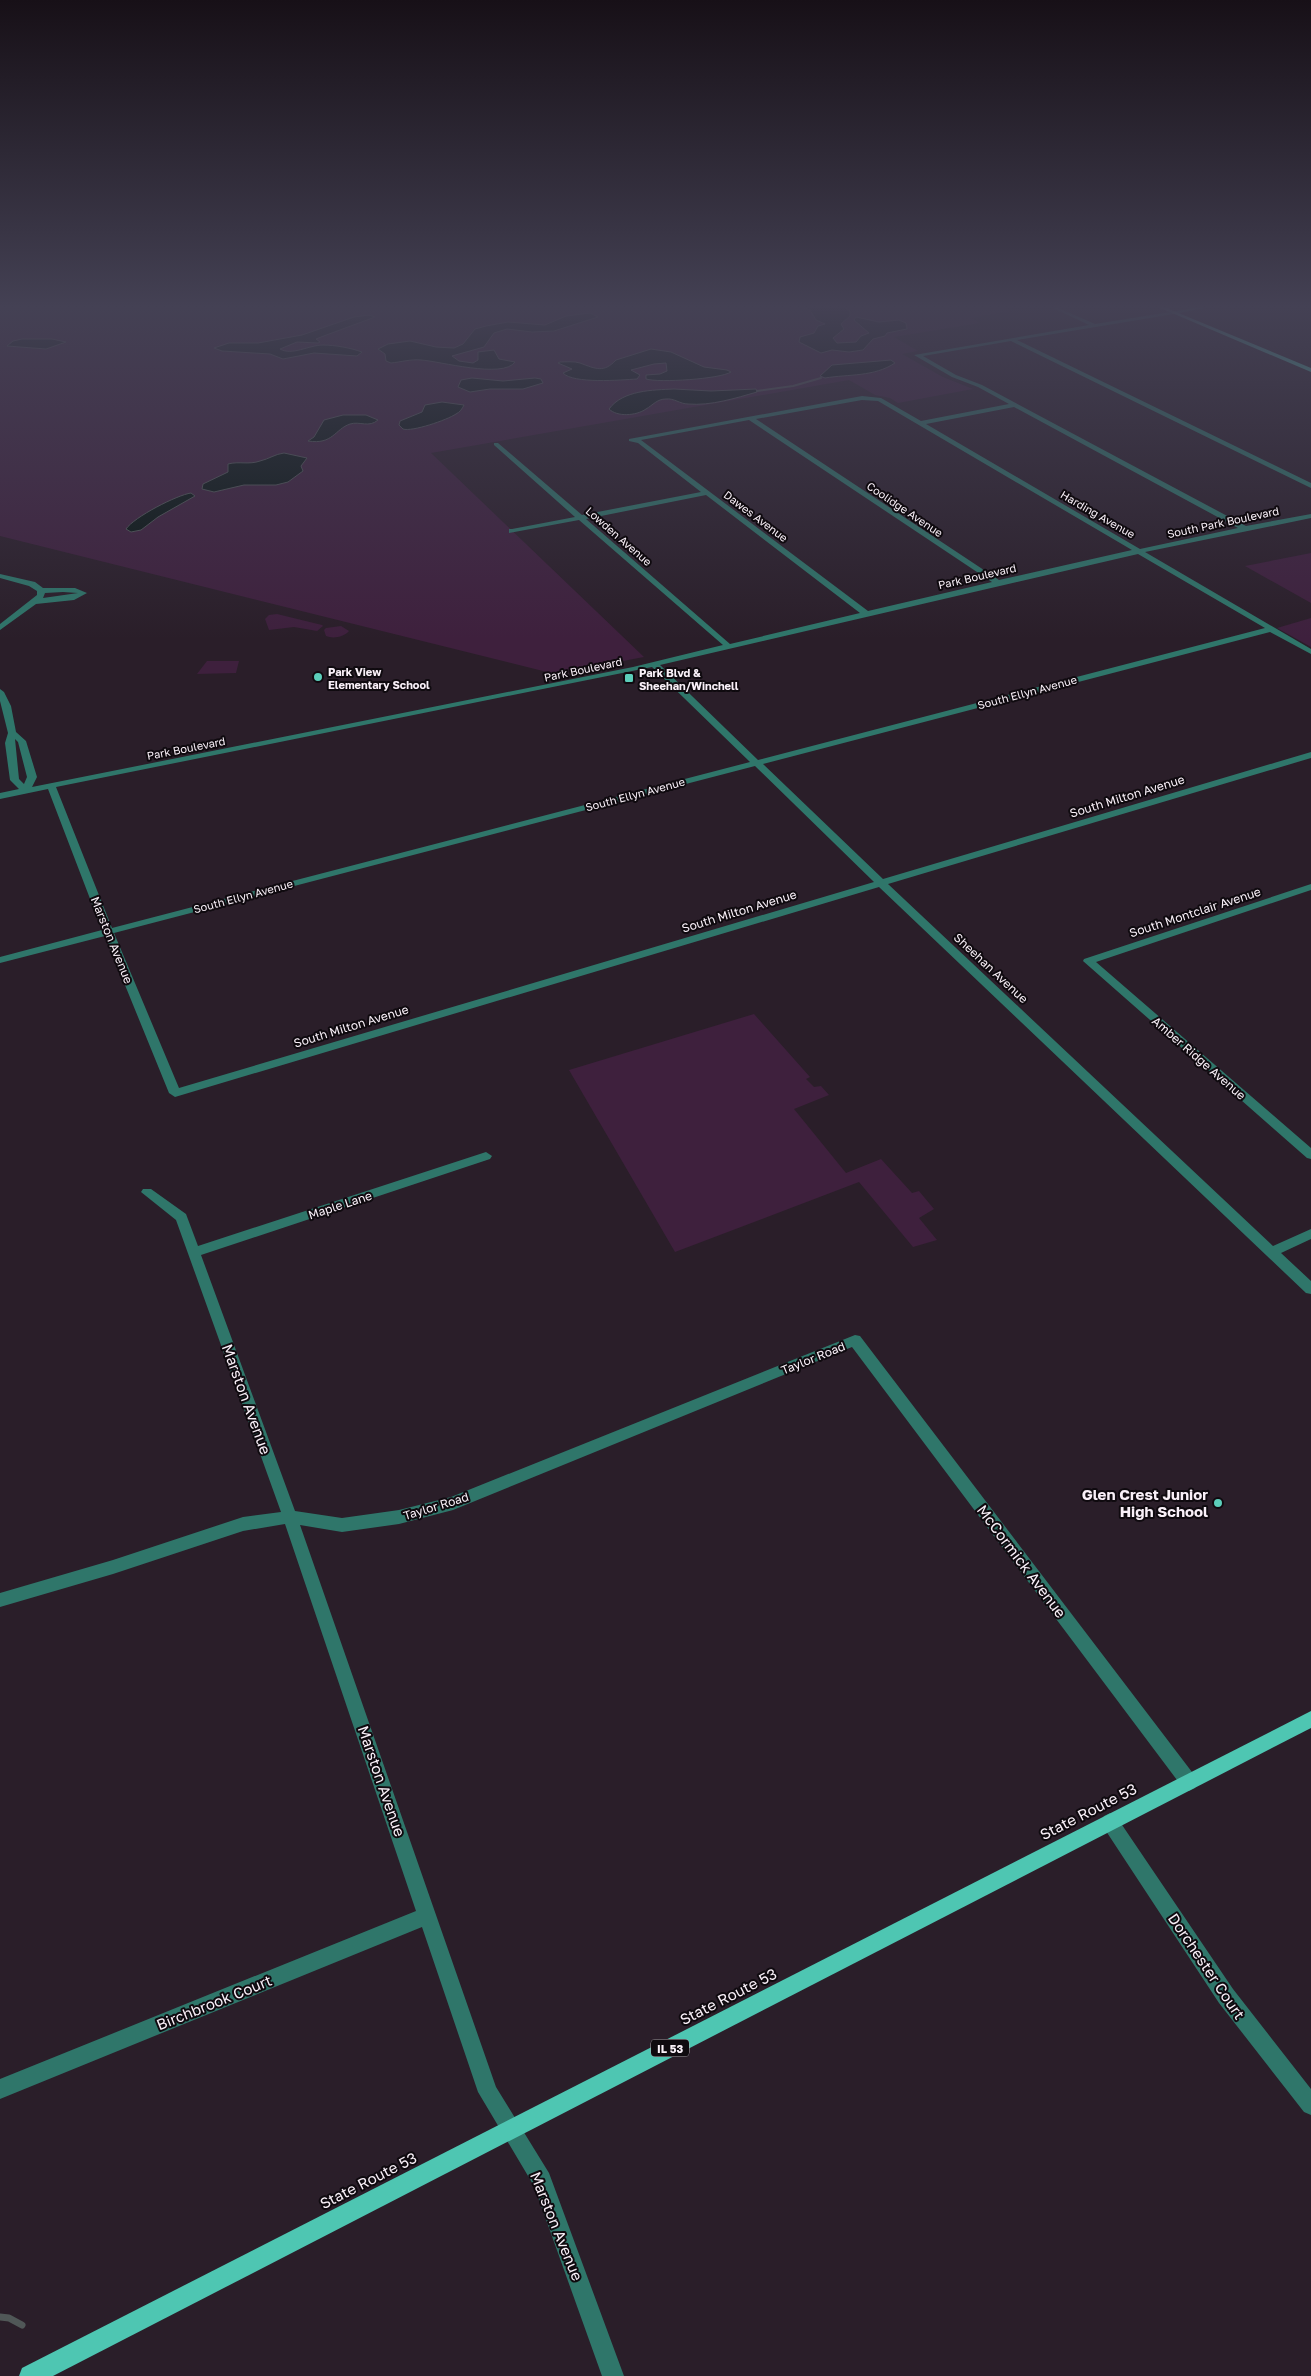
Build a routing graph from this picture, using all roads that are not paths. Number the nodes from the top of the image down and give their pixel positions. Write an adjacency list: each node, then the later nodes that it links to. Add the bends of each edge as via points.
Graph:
1 (750, 418): 9 (street, Dawes Avenue, via 631,440 640,442); 16 (street, Coolidge Avenue)
2 (911, 418): 6 (street, Harding Avenue)
3 (947, 418): 6 (street)
4 (1038, 418): 12 (street)
5 (1172, 418): 8 (street)
6 (920, 423): 14 (street, Harding Avenue)
7 (496, 444): 11 (street, Lowden Avenue)
8 (1311, 486)
9 (708, 493): 11 (street); 19 (street, Dawes Avenue)
10 (1311, 516): 12 (street, South Park Boulevard)
11 (581, 518): 13 (street); 22 (street, Lowden Avenue)
12 (1244, 528): 14 (street, South Park Boulevard)
13 (512, 531)
14 (1140, 552): 16 (street, Park Boulevard); 21 (street, Harding Avenue)
15 (0, 576): 17 (street, via 32,584)
16 (998, 583): 19 (street, Park Boulevard)
17 (41, 590): 18 (street, via 41,596); 18 (street, via 74,589 83,593 74,598)
18 (34, 602): 20 (street)
19 (866, 614): 22 (street, Park Boulevard)
20 (0, 628)
21 (1271, 629): 23 (street, Harding Avenue); 29 (street, South Ellyn Avenue)
22 (728, 646): 24 (street, Park Boulevard)
23 (1311, 652)
24 (655, 664): 29 (street, Sheehan Avenue); 30 (street, Park Boulevard)
25 (0, 692): 26 (street)
26 (3, 707): 27 (street)
27 (12, 733): 31 (street, via 9,743 15,780); 31 (street, via 22,741 32,777)
28 (1311, 756): 33 (street, South Milton Avenue)
29 (756, 763): 33 (street, Sheehan Avenue); 35 (street, South Ellyn Avenue)
30 (51, 786): 31 (street, Park Boulevard); 35 (street, Marston Avenue)
31 (26, 791): 32 (street)
32 (0, 796)
33 (882, 883): 38 (street, South Milton Avenue); 43 (street, Sheehan Avenue)
34 (1311, 888): 37 (street, South Montclair Avenue)
35 (108, 932): 36 (street, South Ellyn Avenue); 38 (street, Marston Avenue)
36 (0, 960)
37 (1088, 961): 39 (street, Amber Ridge Avenue)
38 (175, 1093)
39 (1311, 1155)
40 (486, 1156): 44 (street, Maple Lane)
41 (147, 1192): 44 (street, Marston Avenue, via 181,1217)
42 (1311, 1234): 43 (street)
43 (1272, 1252): 45 (street, Sheehan Avenue)
44 (193, 1253): 47 (street, Marston Avenue)
45 (1311, 1289)
46 (855, 1340): 47 (street, Taylor Road, via 453,1503 399,1517 342,1524); 50 (street, McCormick Avenue)
47 (290, 1517): 48 (street, Taylor Road, via 243,1524 114,1567); 52 (street, Marston Avenue)
48 (0, 1600)
49 (1311, 1719): 50 (main road, State Route 53 / IL 53)
50 (1189, 1782): 51 (main road, State Route 53 / IL 53)
51 (1110, 1822): 54 (street, Dorchester Court, via 1226,1996); 55 (main road, State Route 53 / IL 53)
52 (428, 1915): 53 (street, Birchbrook Court); 55 (street, Marston Avenue, via 488,2092)
53 (0, 2089)
54 (1311, 2105)
55 (510, 2130): 56 (main road, State Route 53 / IL 53); 57 (street, Marston Avenue, via 542,2180)
56 (30, 2376)
57 (613, 2376)

